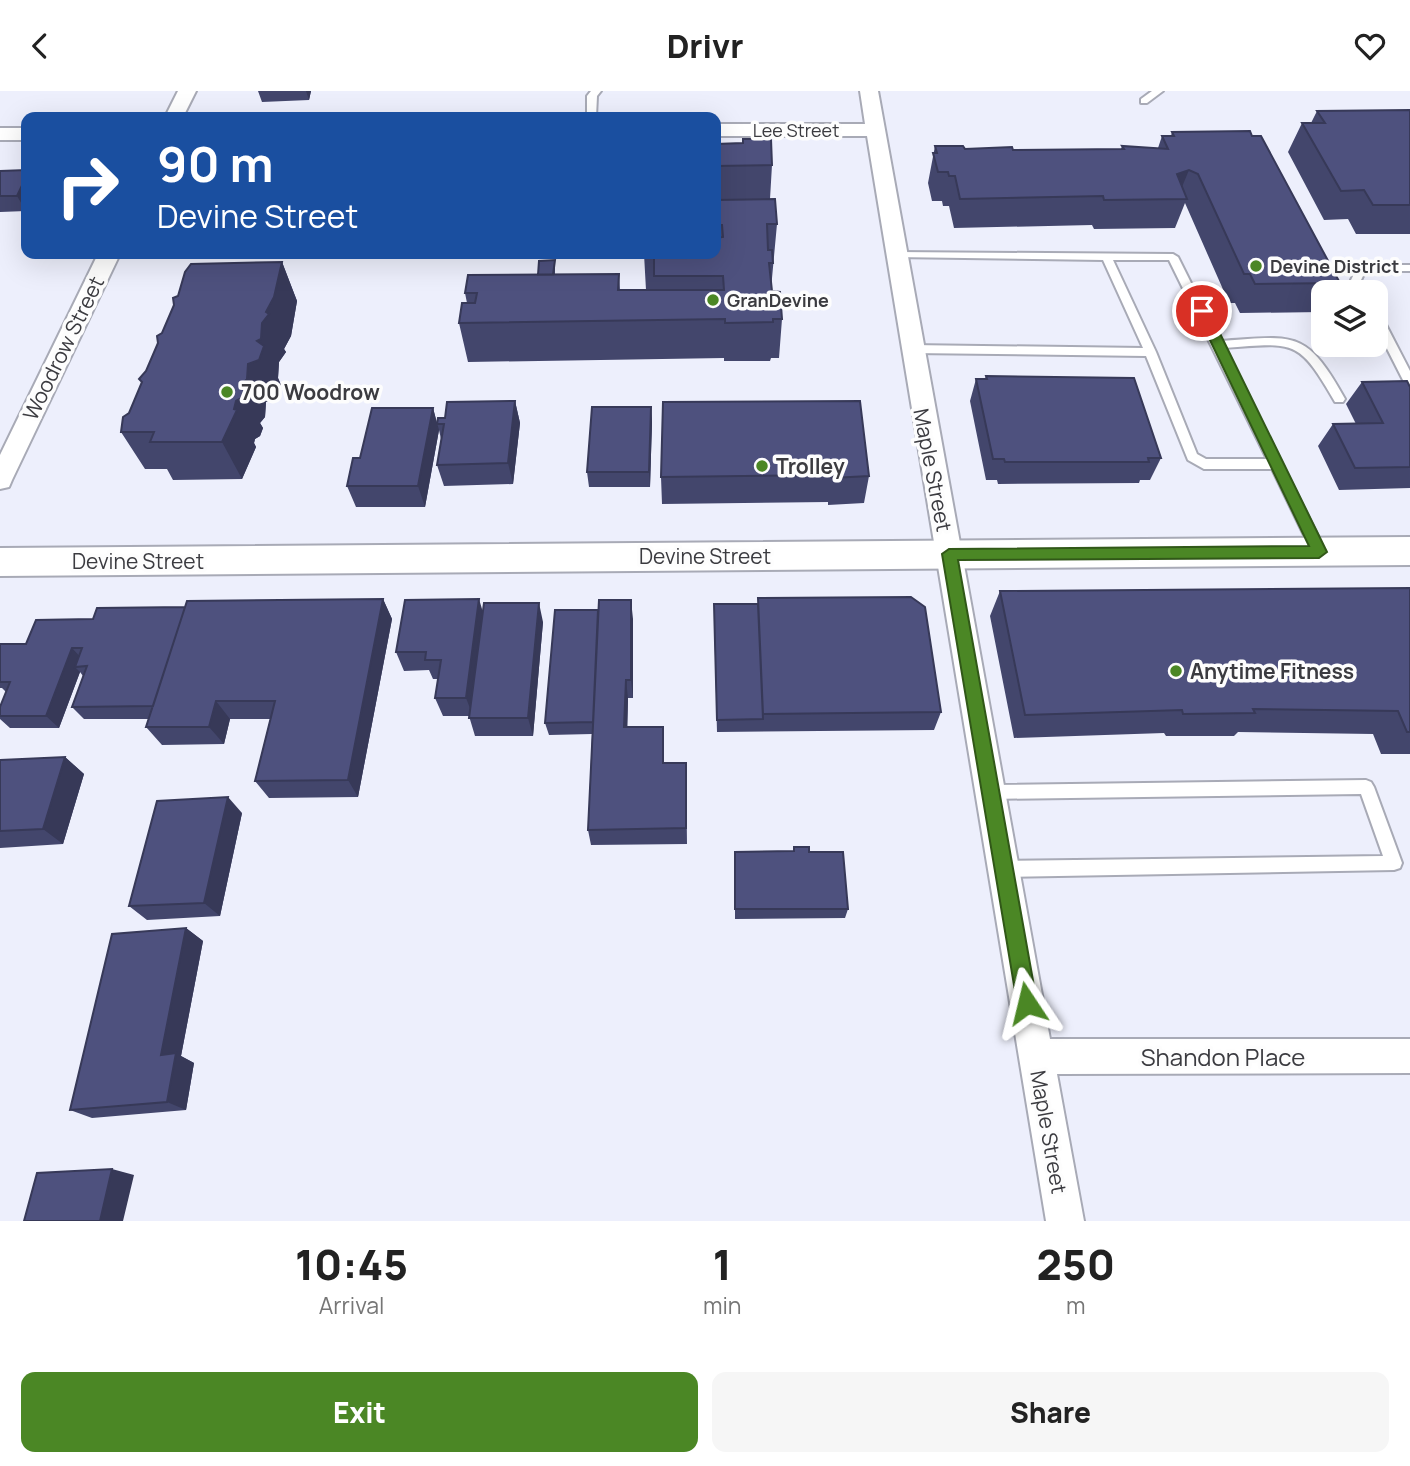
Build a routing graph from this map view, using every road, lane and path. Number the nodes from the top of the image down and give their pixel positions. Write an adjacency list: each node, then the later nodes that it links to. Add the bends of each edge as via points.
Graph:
1 (187, 91): 6 (street)
2 (596, 91): 7 (lane)
3 (869, 91): 9 (street, Maple Street)
4 (1158, 91): 5 (lane)
5 (1144, 101)
6 (176, 112)
7 (591, 112)
8 (721, 130): 9 (street, Lee Street)
9 (876, 130): 12 (street, Maple Street)
10 (0, 134): 11 (street)
11 (21, 134)
12 (897, 255): 13 (lane); 19 (street, Maple Street)
13 (1106, 255): 18 (lane, via 1173,257); 20 (lane)
14 (107, 259): 24 (street, Woodrow Street)
15 (1410, 268): 16 (lane, via 1373,268 1360,272)
16 (1356, 280)
17 (1388, 340): 21 (lane)
18 (1219, 345): 22 (lane, via 1284,342 1305,347 1321,363); 23 (lane)
19 (911, 349): 20 (lane); 27 (street, Maple Street)
20 (1150, 352): 23 (lane, via 1196,462)
21 (1410, 382)
22 (1339, 399)
23 (1276, 464): 26 (lane)
24 (0, 480)
25 (1410, 551): 26 (main road, Devine Street)
26 (1319, 552): 27 (main road, Devine Street)
27 (949, 554): 28 (main road, Devine Street); 29 (street, Maple Street)
28 (0, 562)
29 (990, 792): 30 (street, Maple Street); 30 (lane, via 1366,787 1394,863)
30 (1004, 869): 32 (street, Maple Street)
31 (1410, 1056): 32 (street, Shandon Place)
32 (1036, 1057): 33 (street, Maple Street)
33 (1065, 1221)

